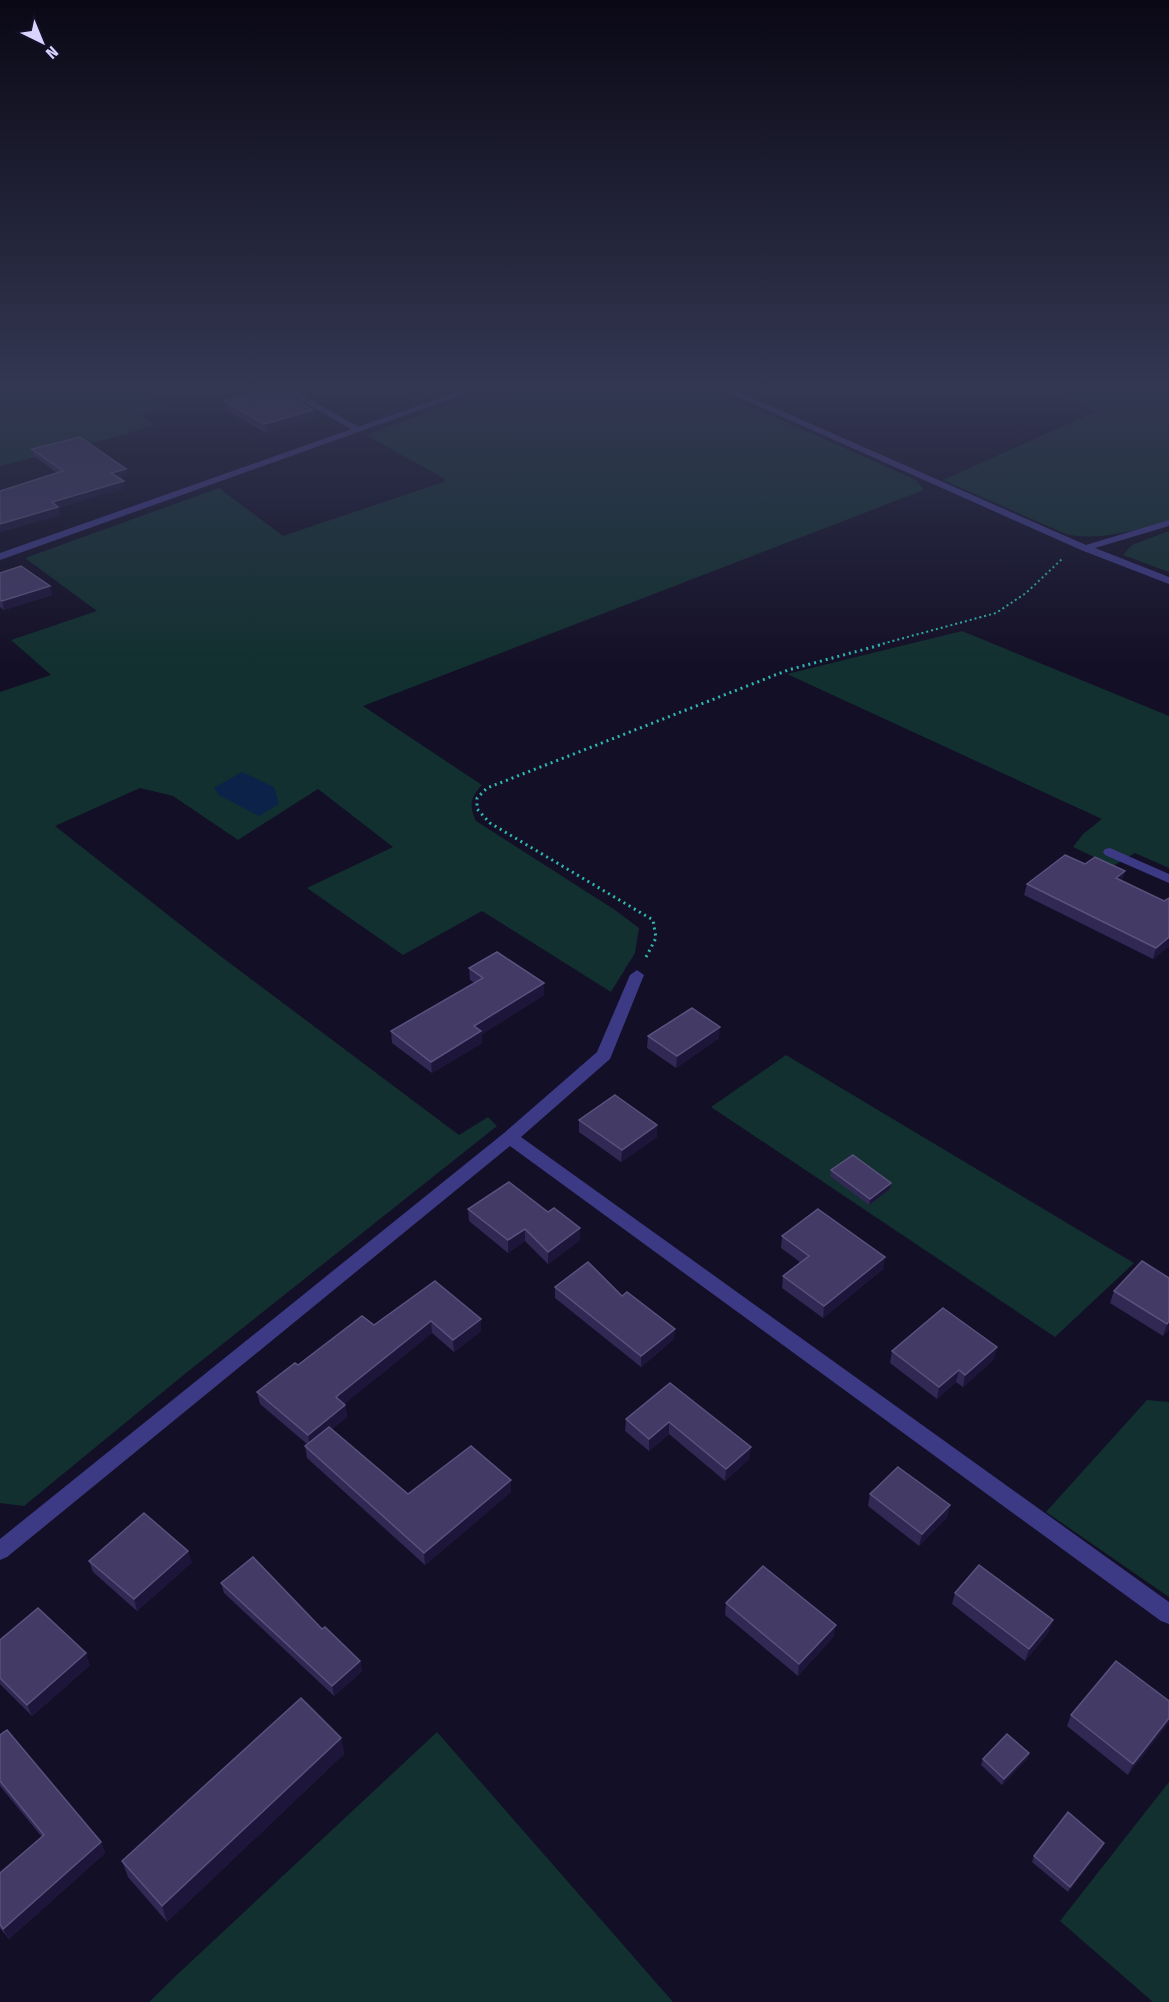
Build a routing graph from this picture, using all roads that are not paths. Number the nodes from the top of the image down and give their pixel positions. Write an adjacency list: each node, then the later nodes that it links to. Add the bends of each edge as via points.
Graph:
1 (219, 479): 5 (street)
2 (929, 479): 4 (street)
3 (1169, 523): 4 (street)
4 (1085, 548): 6 (street)
5 (0, 557)
6 (1169, 581)
7 (1110, 852): 8 (street)
8 (1169, 879)
9 (638, 975): 10 (street, via 604,1055)
10 (510, 1137): 11 (street); 12 (street)
11 (0, 1551)
12 (1169, 1614)

